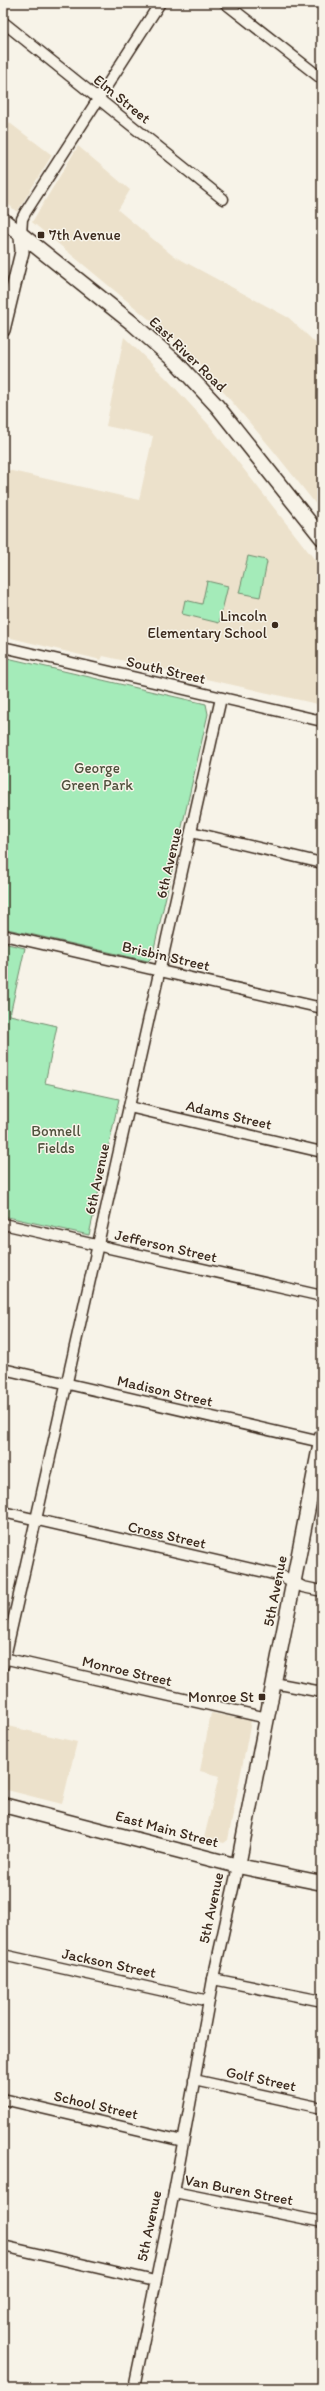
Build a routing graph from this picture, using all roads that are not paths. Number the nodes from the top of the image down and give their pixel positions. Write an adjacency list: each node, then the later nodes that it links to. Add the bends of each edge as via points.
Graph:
1 (160, 3): 5 (street)
2 (225, 3): 4 (street)
3 (3, 22): 5 (street, Elm Street)
4 (322, 79)
5 (99, 99): 6 (street, Elm Street); 8 (street, via 22,219)
6 (223, 200)
7 (3, 220): 8 (main road, East River Road)
8 (21, 235): 9 (street, via 22,252); 10 (main road, East River Road, via 177,363 217,406)
9 (3, 330)
10 (322, 538)
11 (3, 647): 12 (street, South Street)
12 (221, 698): 13 (street, South Street); 14 (street, 6th Avenue)
13 (322, 721)
14 (191, 832): 15 (street); 17 (street, 6th Avenue)
15 (322, 863)
16 (3, 935): 17 (street, Brisbin Street)
17 (159, 970): 18 (street, Brisbin Street); 19 (street, 6th Avenue)
18 (322, 1008)
19 (129, 1107): 20 (street, Adams Street); 22 (street, 6th Avenue)
20 (322, 1152)
21 (3, 1224): 22 (street, Jefferson Street)
22 (98, 1246): 23 (street, Jefferson Street); 25 (street, 6th Avenue)
23 (322, 1296)
24 (3, 1369): 25 (street, Madison Street)
25 (66, 1383): 26 (street, Madison Street); 29 (street, 6th Avenue)
26 (321, 1439): 27 (main road, 5th Avenue)
27 (317, 1492): 30 (main road, 5th Avenue)
28 (3, 1512): 29 (street, Cross Street)
29 (35, 1520): 30 (street, Cross Street, via 282,1576); 32 (street, 6th Avenue)
30 (294, 1582): 31 (street, Cross Street, via 303,1587); 33 (main road, 5th Avenue)
31 (322, 1591)
32 (4, 1661): 35 (street, Monroe Street)
33 (274, 1683): 34 (street); 35 (main road, 5th Avenue)
34 (322, 1692)
35 (267, 1718): 37 (main road, 5th Avenue)
36 (3, 1805): 37 (main road, East Main Street)
37 (238, 1866): 38 (main road, East Main Street); 40 (street, 5th Avenue)
38 (322, 1883)
39 (3, 1955): 41 (street, Jackson Street)
40 (213, 1979): 41 (street, 5th Avenue); 42 (street)
41 (209, 2001): 43 (street, 5th Avenue)
42 (322, 2001)
43 (194, 2080): 45 (street, Golf Street); 46 (street, 5th Avenue)
44 (3, 2099): 46 (street, School Street)
45 (322, 2108)
46 (183, 2141): 47 (street, 5th Avenue)
47 (174, 2192): 48 (street, Van Buren Street); 50 (street, 5th Avenue)
48 (322, 2222)
49 (3, 2246): 50 (street)
50 (155, 2281): 51 (street, 5th Avenue)
51 (134, 2388)

